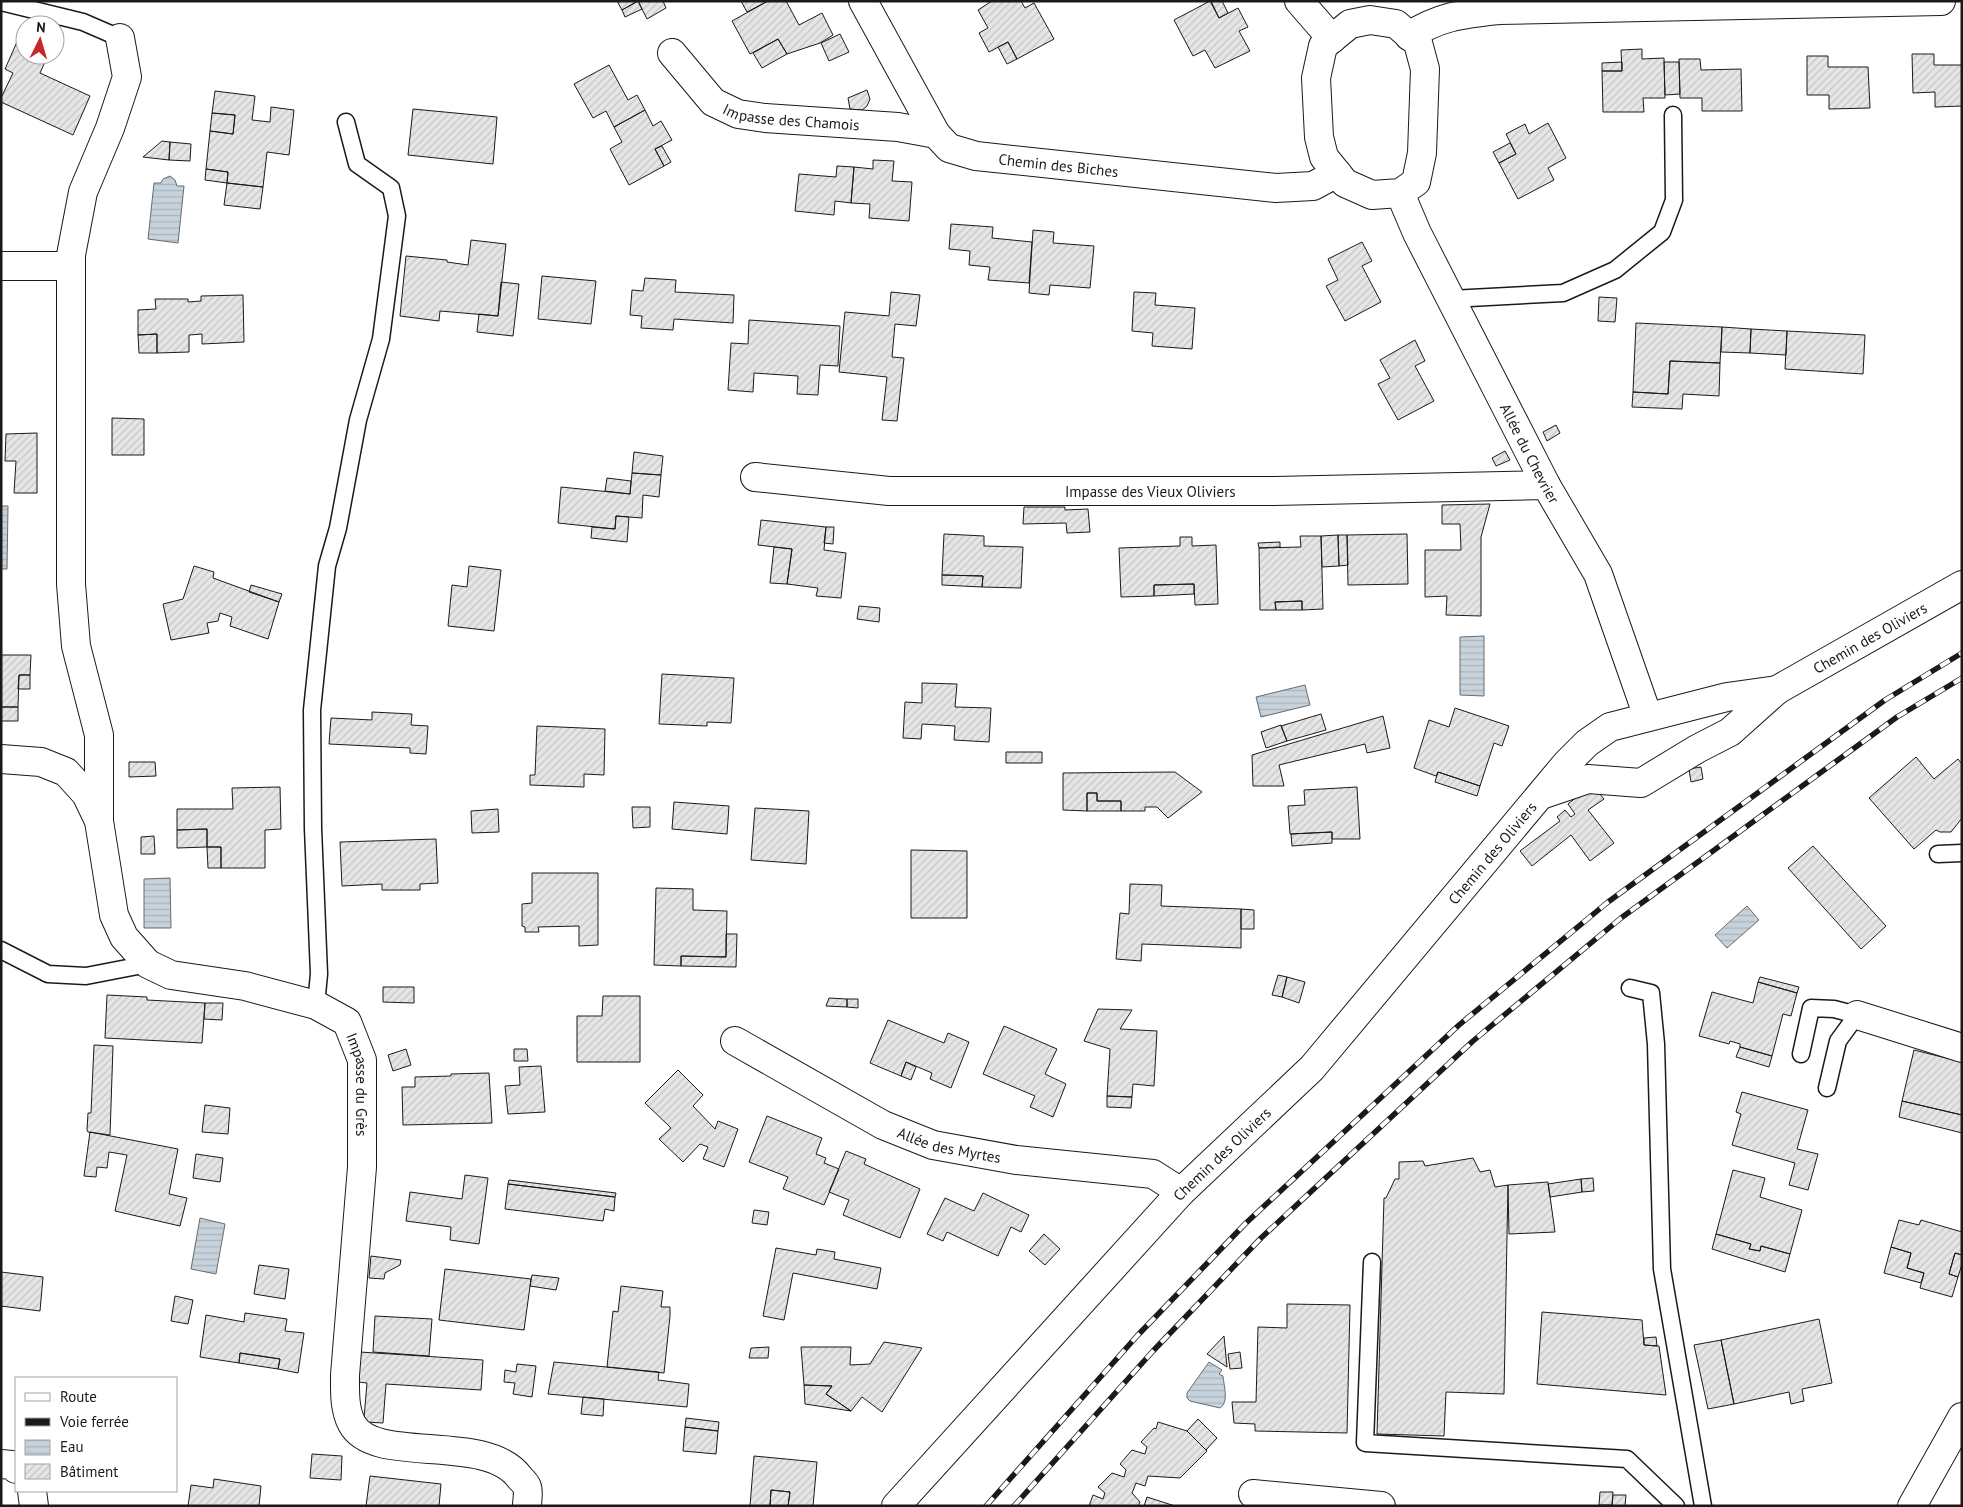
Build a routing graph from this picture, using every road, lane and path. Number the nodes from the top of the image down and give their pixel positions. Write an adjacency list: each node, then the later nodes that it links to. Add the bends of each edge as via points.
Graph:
1 (863, 1): 11 (street, Chemin des Biches)
2 (1299, 1): 7 (street)
3 (1941, 1): 5 (street, via 1499,10 1460,14 1428,24)
4 (1, 2): 6 (lane, via 83,22)
5 (1409, 36): 7 (street, via 1396,24 1370,20 1350,24); 13 (street, via 1418,43 1424,69 1422,153 1416,182)
6 (120, 38): 15 (street, via 126,77 110,128 83,192)
7 (1332, 39): 12 (street, via 1323,46 1316,78 1319,137 1324,157)
8 (672, 53): 11 (street, Impasse des Chamois, via 712,102 738,114 898,127)
9 (1673, 115): 16 (lane, via 1674,200 1662,232 1615,270 1563,293)
10 (346, 122): 30 (lane, via 357,164 391,188 397,216 382,339 358,420 338,528 327,566 312,710 313,828 320,974)
11 (936, 134): 12 (street, Chemin des Biches, via 949,148 976,156 1209,182 1276,188 1313,186)
12 (1337, 173): 13 (street, via 1344,182 1372,195)
13 (1400, 193): 16 (street, Allée du Chevrier)
14 (1, 266): 15 (street)
15 (71, 266): 24 (street, via 71,584 76,646 99,735)
16 (1451, 299): 18 (street, Allée du Chevrier)
17 (754, 477): 18 (street, Impasse des Vieux Oliviers, via 889,491 1274,491)
18 (1546, 485): 21 (street, Allée du Chevrier, via 1598,574)
19 (1962, 586): 20 (street, Chemin des Oliviers)
20 (1777, 690): 21 (street, Chemin des Oliviers, via 1727,697); 23 (street, Chemin des Oliviers, via 1730,732 1697,748 1641,783 1588,779)
21 (1648, 717): 23 (street, Chemin des Oliviers, via 1610,727 1587,743)
22 (1, 759): 24 (street, Impasse du Grès, via 41,762 66,772 86,794)
23 (1541, 795): 36 (street, Chemin des Oliviers, via 1312,1068)
24 (100, 821): 28 (street, Impasse du Grès, via 114,916 124,937)
25 (1962, 853): 26 (lane)
26 (1938, 854)
27 (1, 950): 28 (lane, via 48,974 86,976)
28 (148, 964): 30 (street, Impasse du Grès, via 171,976 245,986)
29 (1630, 988): 48 (lane, via 1652,993 1662,1269)
30 (316, 1005): 44 (street, Impasse du Grès, via 347,1022 362,1060 362,1167 345,1376 345,1402 352,1425 362,1435 382,1443 483,1455 502,1461 528,1487)
31 (1857, 1015): 33 (street); 34 (lane, via 1811,1008); 35 (lane, via 1838,1041)
32 (735, 1041): 36 (street, Allée des Myrtes, via 883,1125 933,1145 1016,1160 1153,1174)
33 (1962, 1048)
34 (1800, 1054)
35 (1827, 1088)
36 (1181, 1192): 45 (street, Chemin des Oliviers)
37 (1372, 1262): 47 (lane, via 1366,1443 1627,1459)
38 (1962, 1417): 49 (street)
39 (1, 1464): 40 (street)
40 (15, 1467)
41 (32, 1492): 43 (street)
42 (1253, 1494): 46 (street)
43 (34, 1506)
44 (527, 1506)
45 (896, 1506)
46 (1381, 1506)
47 (1676, 1506)
48 (1703, 1506)
49 (1912, 1506)

